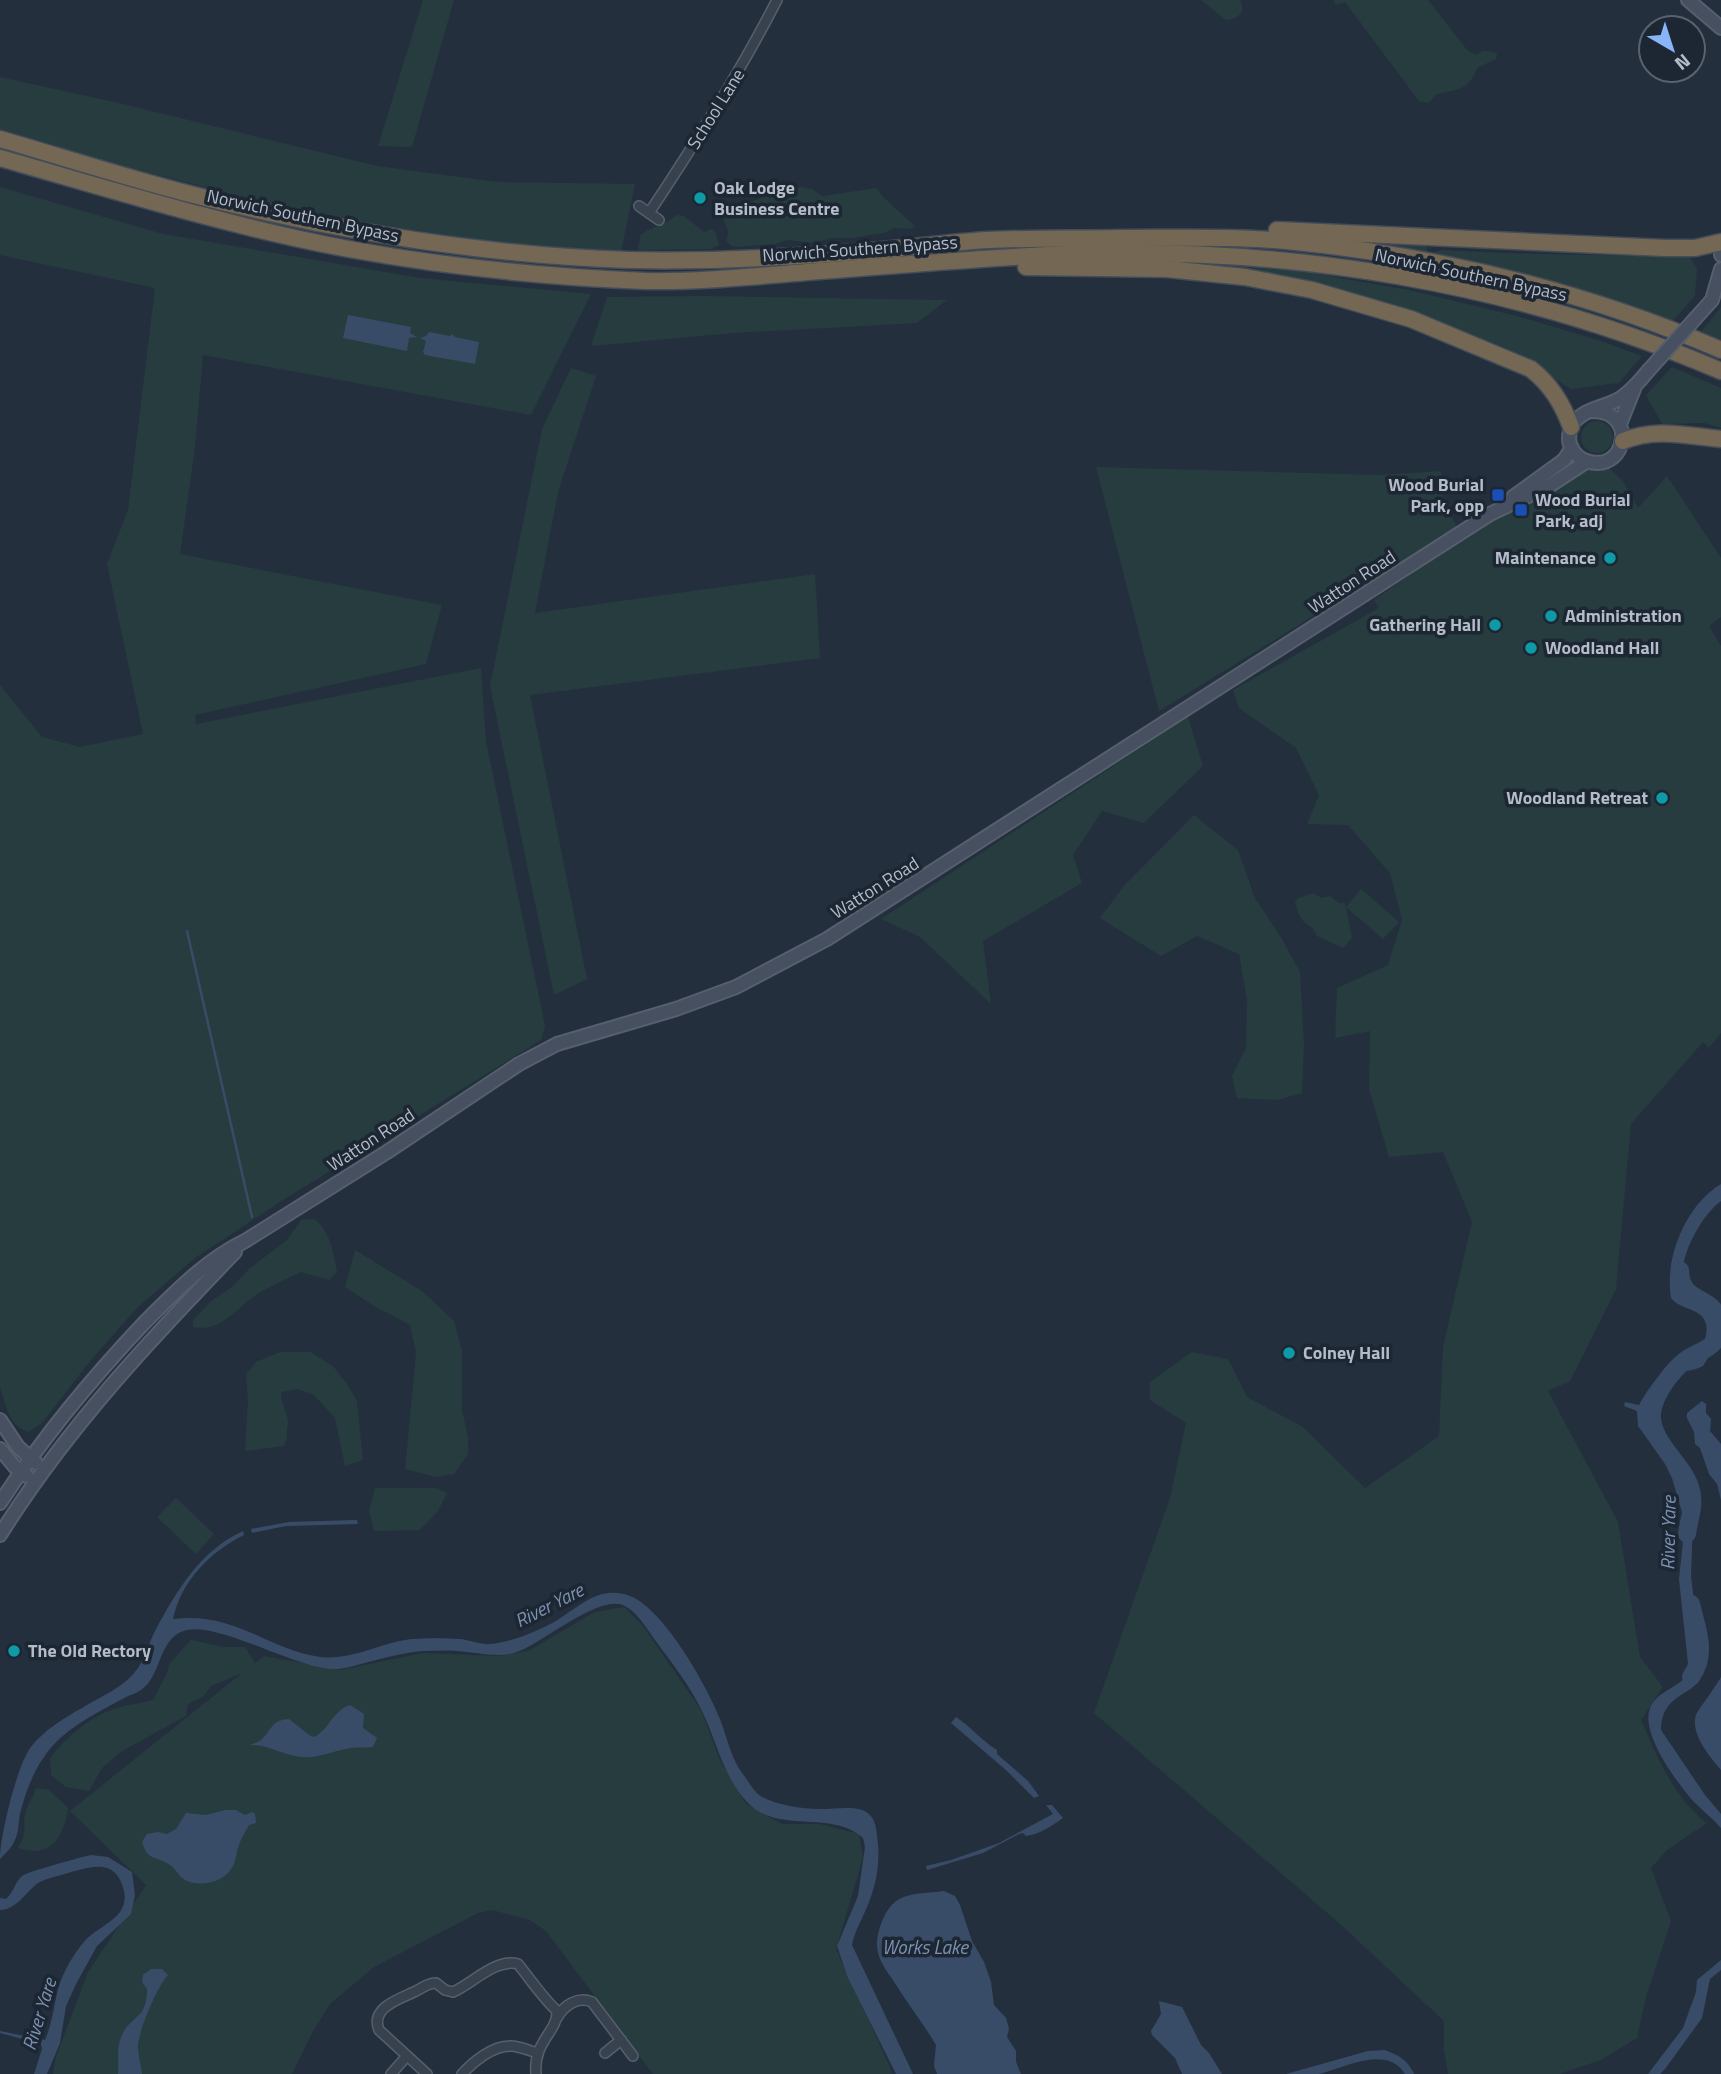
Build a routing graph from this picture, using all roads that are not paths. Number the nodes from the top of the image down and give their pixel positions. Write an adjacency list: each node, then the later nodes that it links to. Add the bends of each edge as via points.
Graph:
1 (777, 0): 7 (street, School Lane, via 710,121)
2 (1688, 0): 3 (main road)
3 (1721, 28)
4 (0, 139): 9 (highway, Norwich Southern Bypass, via 265,212 521,254 741,259)
5 (0, 158): 12 (highway, Norwich Southern Bypass, via 198,215 351,249 497,271 652,281)
6 (639, 206): 7 (street)
7 (649, 213): 8 (street)
8 (659, 220)
9 (987, 240): 10 (highway, via 1136,230 1286,230 1665,248); 14 (highway, Norwich Southern Bypass, via 1195,237 1362,251 1565,293)
10 (1721, 242)
11 (1721, 269): 13 (main road)
12 (726, 279): 15 (highway, Norwich Southern Bypass, via 1067,254 1245,257 1407,277 1486,294 1623,332); 19 (highway, via 1035,266 1167,269 1245,277 1312,290 1411,319 1531,369 1564,407)
13 (1716, 297): 16 (main road, bridge)
14 (1721, 350)
15 (1721, 371)
16 (1636, 386): 17 (main road); 18 (main road)
17 (1591, 411): 18 (main road, via 1612,415); 19 (main road, via 1579,416)
18 (1620, 424): 20 (main road)
19 (1571, 427): 22 (main road)
20 (1630, 438): 21 (highway, via 1655,432); 23 (main road, Watton Road, via 1615,457 1604,463)
21 (1721, 439)
22 (1572, 448): 23 (main road); 24 (main road, Watton Road, via 1564,460)
23 (1586, 462): 24 (main road, Watton Road, via 1549,486)
24 (1497, 510): 25 (main road, Watton Road, via 827,939 725,991 557,1044)
25 (245, 1241): 28 (main road, Watton Road, via 207,1265 166,1301 102,1369); 29 (main road, Watton Road, via 132,1359)
26 (0, 1420): 28 (main road)
27 (0, 1449): 30 (main road)
28 (30, 1459): 29 (main road); 30 (main road, Watton Road)
29 (44, 1469): 31 (main road, Watton Road)
30 (20, 1472): 31 (main road); 32 (main road, Watton Road)
31 (35, 1481): 33 (main road, Watton Road)
32 (0, 1503)
33 (0, 1535)
34 (557, 2018): 35 (street, via 566,2007 585,1999); 36 (street); 38 (street, via 518,1964 500,1964 453,1992 428,1983 399,1997 377,2015 379,2030)
35 (621, 2040): 37 (street); 39 (street)
36 (537, 2053): 42 (street, via 500,2048); 43 (street)
37 (605, 2053)
38 (407, 2056): 40 (street); 41 (street)
39 (633, 2056)
40 (391, 2074)
41 (427, 2074)
42 (462, 2074)
43 (536, 2074)

